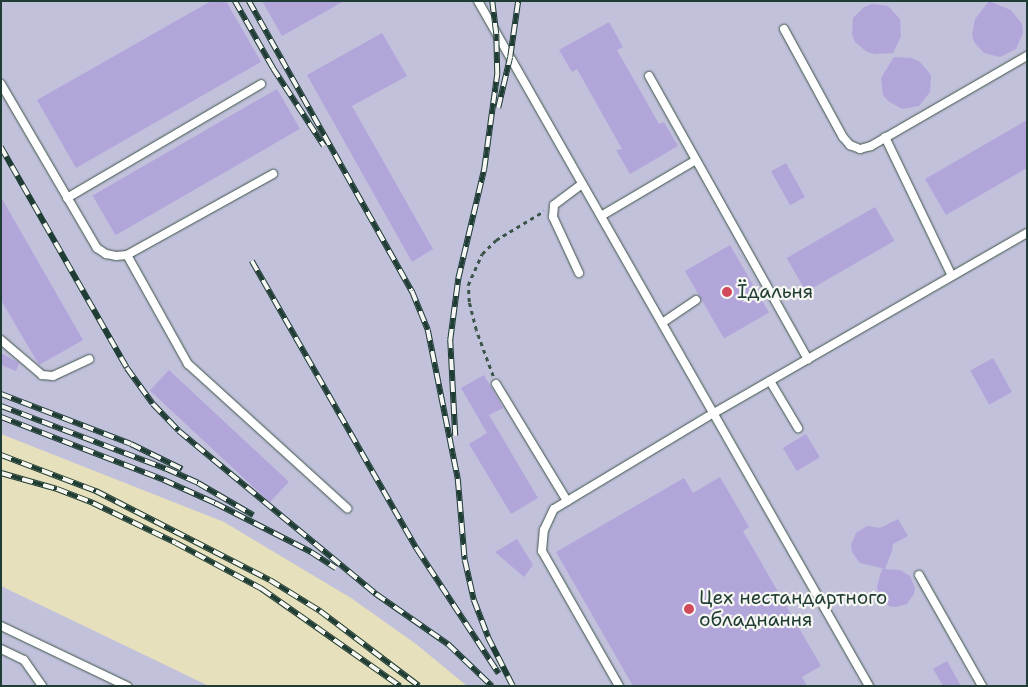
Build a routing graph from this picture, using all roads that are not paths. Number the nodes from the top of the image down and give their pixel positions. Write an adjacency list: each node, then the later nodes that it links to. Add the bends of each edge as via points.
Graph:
1 (478, 1): 10 (lane)
2 (784, 28): 7 (lane, via 846,141 860,149)
3 (1027, 56): 7 (lane)
4 (649, 76): 8 (lane)
5 (1, 84): 11 (lane)
6 (261, 84): 11 (lane)
7 (885, 137): 16 (lane)
8 (696, 160): 12 (lane); 21 (lane)
9 (273, 174): 14 (lane)
10 (582, 184): 12 (lane); 15 (lane, via 554,205 553,217)
11 (67, 198): 14 (lane, via 97,248 116,256)
12 (601, 216): 18 (lane)
13 (1027, 234): 16 (lane)
14 (127, 255): 27 (lane, via 188,364)
15 (579, 273)
16 (952, 276): 21 (lane)
17 (696, 300): 18 (lane)
18 (662, 323): 24 (lane)
19 (2, 341): 20 (lane, via 42,374 53,376)
20 (89, 358)
21 (808, 359): 22 (lane)
22 (770, 381): 24 (lane); 25 (lane)
23 (496, 384): 26 (lane)
24 (714, 413): 26 (lane); 34 (lane)
25 (798, 428)
26 (567, 501): 33 (lane, via 554,509 544,530 542,551)
27 (347, 508)
28 (919, 575): 35 (lane)
29 (1, 626): 32 (lane)
30 (1, 649): 31 (lane, via 24,660)
31 (42, 686)
32 (128, 686)
33 (619, 686)
34 (870, 686)
35 (982, 686)

